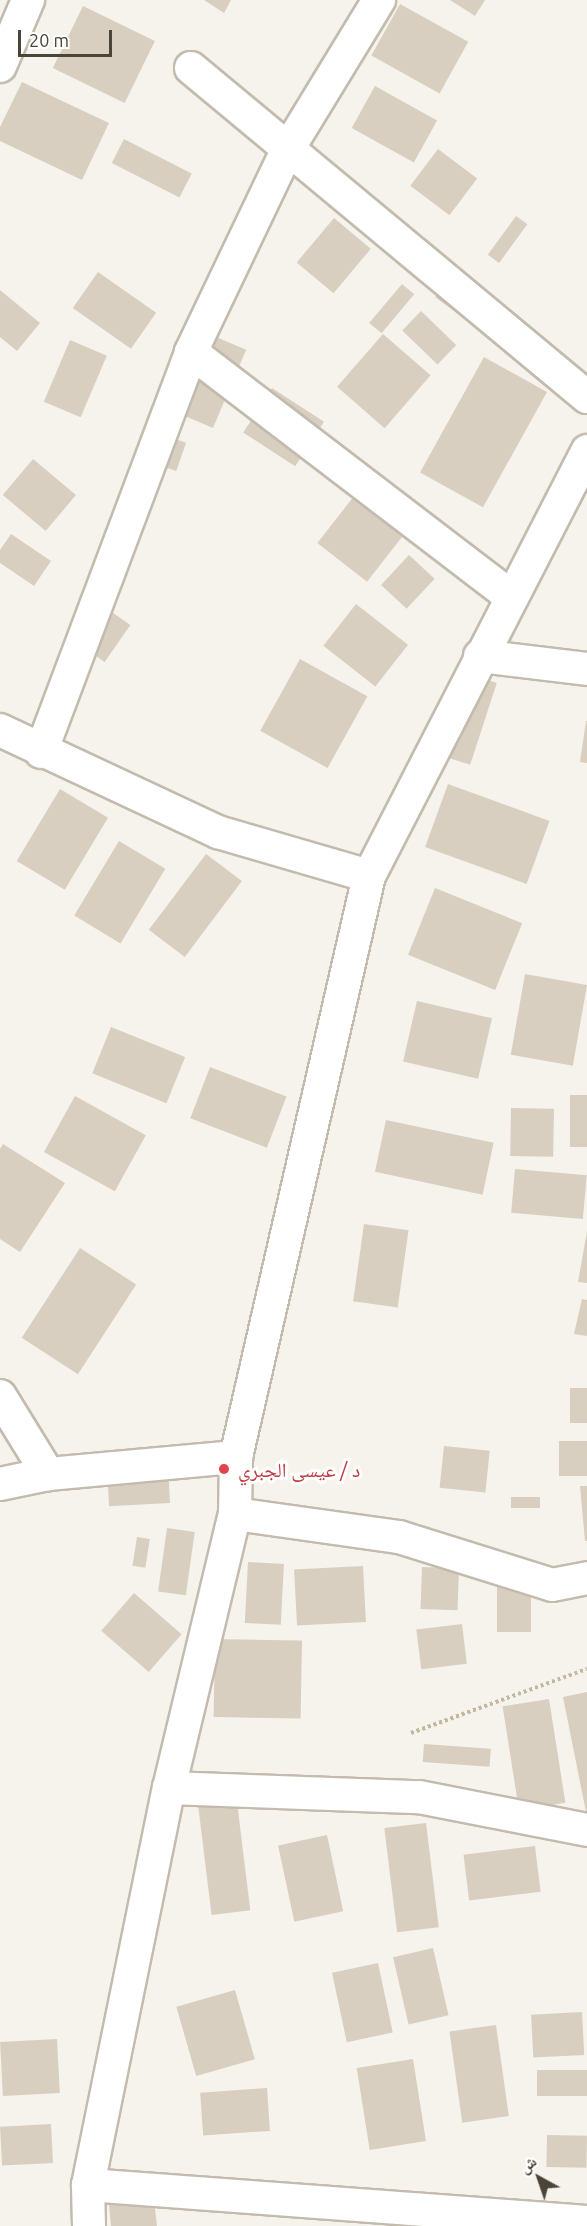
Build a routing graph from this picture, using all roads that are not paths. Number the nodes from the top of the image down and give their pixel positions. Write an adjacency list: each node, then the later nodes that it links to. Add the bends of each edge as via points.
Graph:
1 (28, 0): 3 (street)
2 (379, 0): 5 (street)
3 (0, 66)
4 (190, 68): 5 (street)
5 (288, 149): 6 (street); 7 (street)
6 (191, 352): 9 (street); 13 (street)
7 (587, 397)
8 (587, 451): 9 (street)
9 (511, 597): 10 (street)
10 (480, 656): 11 (street); 14 (street)
11 (587, 669)
12 (0, 730): 13 (street)
13 (41, 752): 14 (street, via 218,832)
14 (369, 876): 16 (street)
15 (0, 1396): 17 (street)
16 (237, 1457): 17 (street); 19 (street)
17 (48, 1474): 18 (street)
18 (0, 1484)
19 (234, 1514): 20 (street, via 399,1537 552,1585); 21 (street)
20 (587, 1578)
21 (169, 1788): 22 (street, via 419,1797); 23 (street)
22 (587, 1830)
23 (88, 2185): 24 (street); 25 (street)
24 (587, 2222)
25 (89, 2226)

